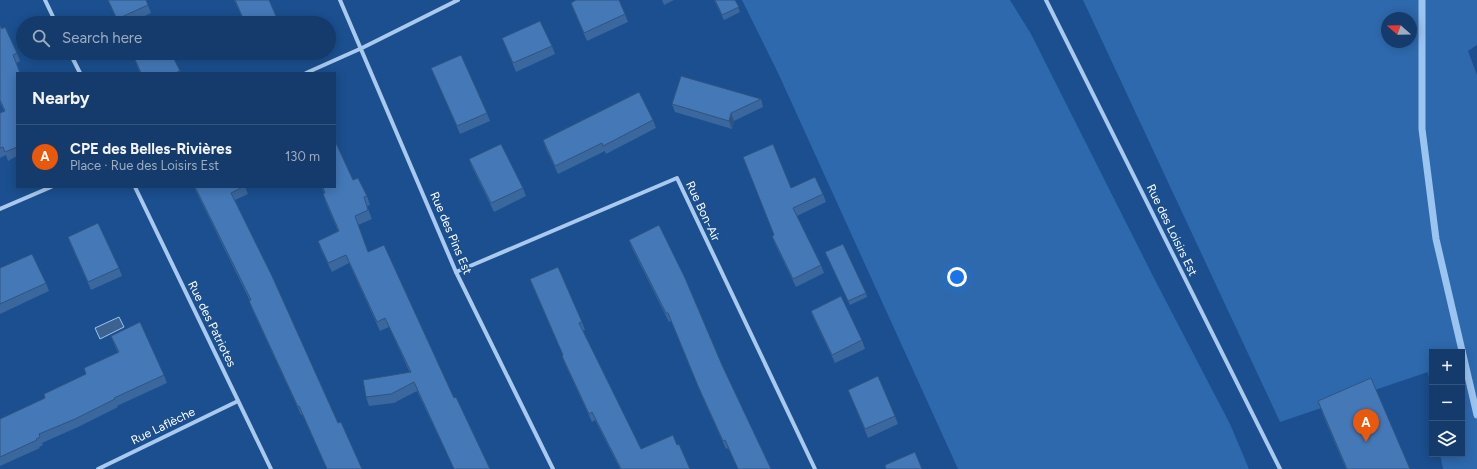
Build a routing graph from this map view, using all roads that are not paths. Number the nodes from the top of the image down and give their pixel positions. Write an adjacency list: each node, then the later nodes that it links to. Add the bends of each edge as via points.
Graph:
1 (45, 0): 5 (street)
2 (340, 0): 6 (street, Rue des Pins Est)
3 (458, 0): 6 (street)
4 (1046, 0): 21 (street, Rue des Loisirs Est)
5 (53, 16)
6 (362, 48): 9 (street); 15 (street, Rue des Pins Est)
7 (74, 60): 10 (street)
8 (335, 60): 11 (street)
9 (336, 60)
10 (80, 72)
11 (308, 72)
12 (49, 188): 14 (street)
13 (135, 188): 16 (street, Rue des Patriotes)
14 (0, 209)
15 (456, 272): 19 (street, Rue des Pins Est); 20 (street, Rue Bon-Air, via 677,178)
16 (238, 401): 17 (street, Rue Laflèche); 18 (street, Rue des Patriotes)
17 (98, 469)
18 (271, 469)
19 (552, 469)
20 (815, 469)
21 (1280, 469)

